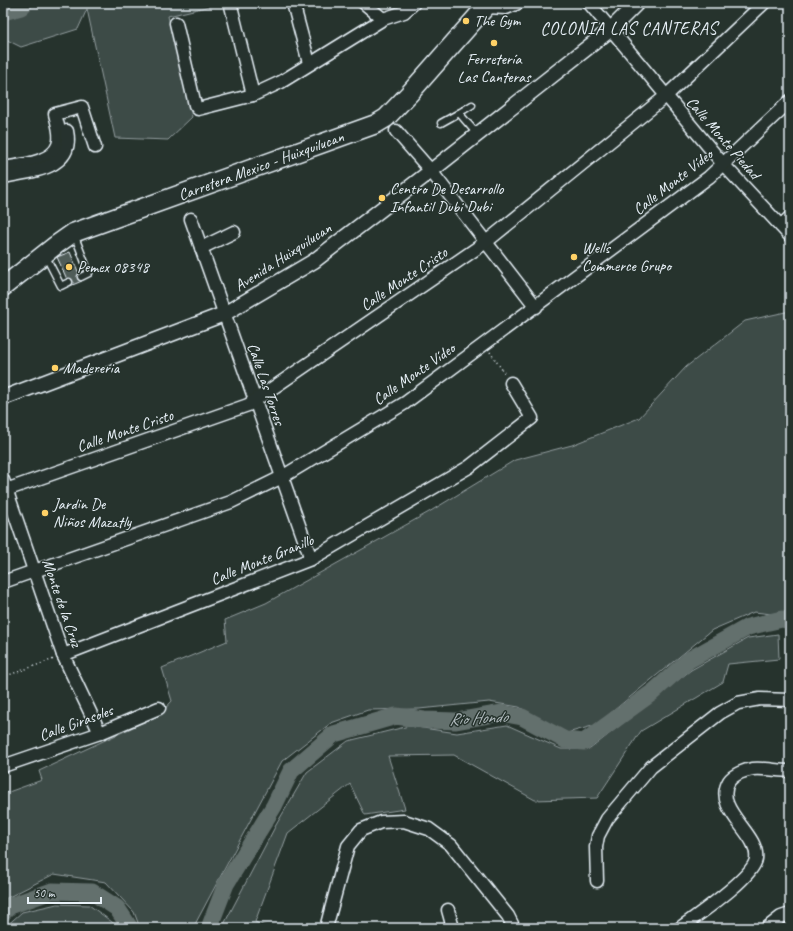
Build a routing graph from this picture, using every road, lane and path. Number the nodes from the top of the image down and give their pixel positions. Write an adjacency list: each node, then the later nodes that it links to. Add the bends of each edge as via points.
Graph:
1 (293, 3): 13 (street)
2 (364, 3): 10 (street)
3 (414, 3): 10 (street, via 404,12)
4 (518, 3): 8 (street, via 506,8)
5 (589, 3): 12 (street, Calle Monte Piedad)
6 (637, 3): 12 (street, Avenida Huixquilucan)
7 (764, 3): 15 (street, Calle Monte Cristo)
8 (488, 5): 32 (main road, Carretera Mexico - Huixquilucan, via 409,94 386,118 376,124)
9 (231, 6): 14 (street)
10 (383, 19): 13 (street)
11 (176, 23): 14 (street, via 198,109)
12 (610, 30): 15 (street, Calle Monte Piedad); 22 (street, Avenida Huixquilucan)
13 (309, 63): 14 (street, via 281,82)
14 (253, 95)
15 (666, 96): 24 (street, Calle Monte Piedad); 34 (street, Calle Monte Cristo)
16 (790, 101): 24 (street, Calle Monte Vídeo)
17 (472, 105): 19 (lane)
18 (62, 112): 23 (street, via 82,107); 25 (street, via 55,114 60,134 53,153 42,159); 27 (street, via 68,135 66,149 59,161 46,168)
19 (459, 114): 20 (lane); 22 (lane)
20 (441, 123)
21 (396, 131): 26 (street)
22 (477, 134): 26 (street, Avenida Huixquilucan)
23 (95, 147)
24 (723, 164): 30 (street, Calle Monte Piedad); 40 (street, Calle Monte Vídeo)
25 (3, 168)
26 (431, 171): 34 (street); 41 (street, Avenida Huixquilucan, via 314,261)
27 (3, 176)
28 (790, 217): 30 (street)
29 (191, 219): 35 (street, Calle Las Torres)
30 (781, 226): 33 (street, Calle Monte Piedad)
31 (234, 232): 35 (street)
32 (73, 233): 36 (main road, Carretera Mexico - Huixquilucan); 37 (lane, via 89,273)
33 (790, 236)
34 (486, 242): 40 (street); 45 (street, Calle Monte Cristo)
35 (201, 248): 41 (street, Calle Las Torres)
36 (44, 254): 38 (lane, via 61,286); 39 (main road, Carretera Mexico - Huixquilucan)
37 (81, 277)
38 (69, 282)
39 (3, 287)
40 (536, 307): 42 (street, Calle Monte Vídeo)
41 (224, 314): 44 (street, Avenida Huixquilucan); 45 (street, Calle Las Torres)
42 (484, 344): 43 (path); 46 (street, Calle Monte Vídeo, via 405,403)
43 (511, 383): 48 (street, Calle Monte Granillo, via 532,418 469,467)
44 (3, 398)
45 (255, 400): 46 (street, Calle Las Torres); 47 (street, Calle Monte Cristo)
46 (282, 477): 48 (street, Calle Las Torres); 49 (street, Calle Monte Vídeo, via 231,502)
47 (4, 487): 49 (street, Monte de la Cruz)
48 (312, 560): 51 (street, Calle Monte Granillo)
49 (34, 570): 50 (street, Calle Monte Vídeo); 51 (street, Monte de la Cruz)
50 (3, 582)
51 (63, 656): 52 (path); 55 (street, Monte de la Cruz)
52 (3, 678)
53 (790, 700): 58 (street, via 760,699 738,703 720,713 651,767 607,819 598,836)
54 (159, 708): 55 (street, Calle Girasoles)
55 (100, 732): 56 (street, Calle Girasoles)
56 (3, 766)
57 (790, 771): 64 (street, via 753,770 732,777 726,792 728,803 734,817 751,840 756,860 726,896)
58 (597, 881)
59 (448, 910): 62 (street)
60 (790, 914): 65 (street, via 781,917)
61 (326, 928): 63 (street, via 348,846 361,830 381,822 404,821 429,830 451,845 508,916)
62 (453, 928)
63 (514, 928)
64 (680, 928)
65 (767, 928)

